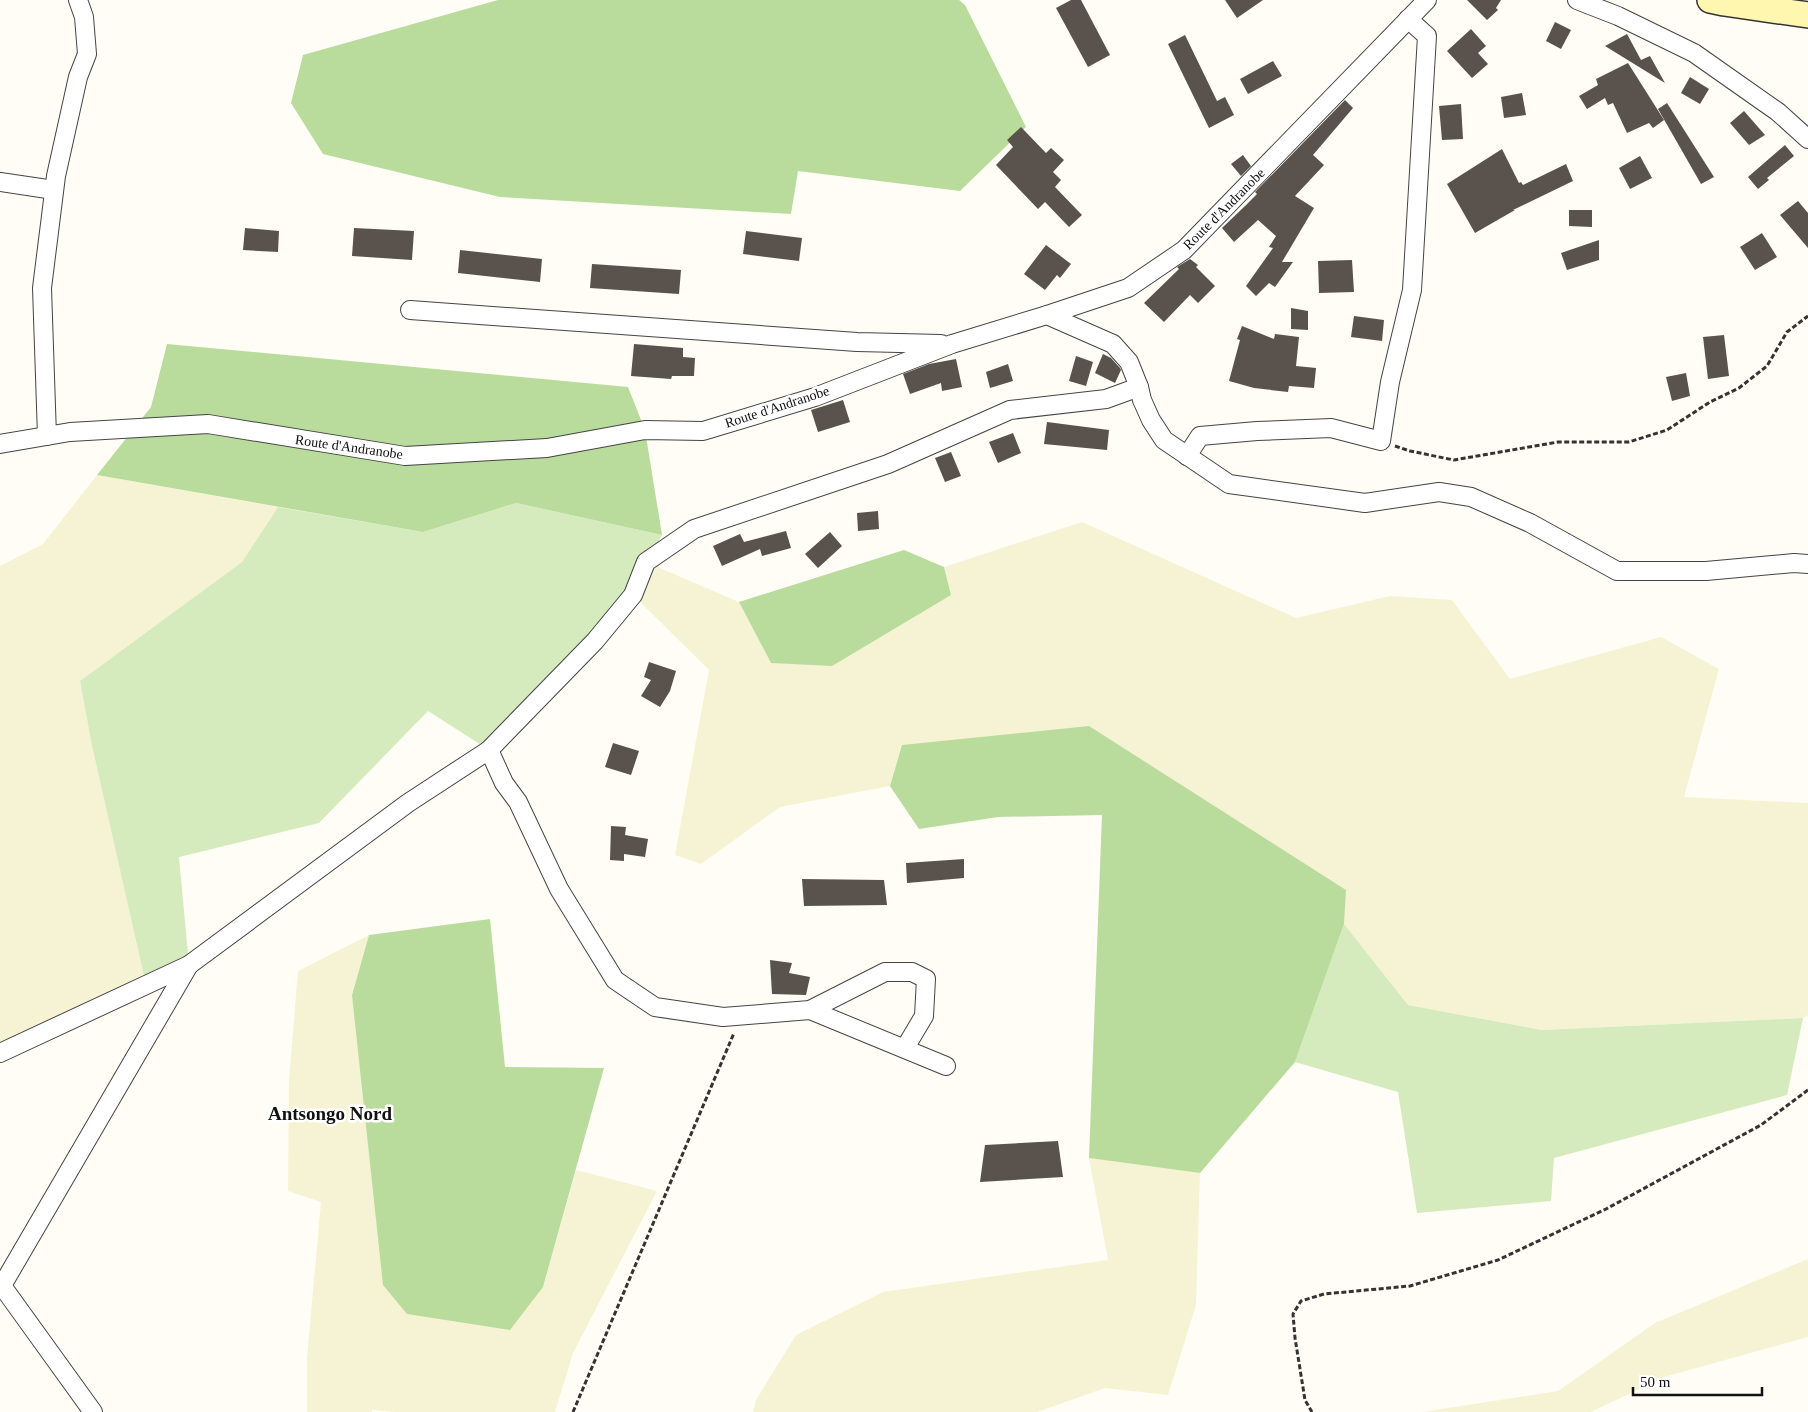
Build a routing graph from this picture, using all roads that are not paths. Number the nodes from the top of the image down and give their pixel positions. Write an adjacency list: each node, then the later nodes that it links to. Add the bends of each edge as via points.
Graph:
1 (78, 0): 9 (street, via 84,17 86,54 78,77)
2 (1427, 0): 6 (street, Route d'Andranobe)
3 (1577, 0): 7 (street, via 1694,53 1778,112)
4 (1710, 0): 5 (main road)
5 (1808, 15)
6 (1408, 19): 11 (street, Route d'Andranobe, via 1184,250 1128,288); 16 (street, via 1427,36 1412,290 1390,382 1381,441 1331,428 1257,431 1200,436)
7 (1808, 139)
8 (0, 182): 9 (street)
9 (54, 190): 14 (street, via 42,288)
10 (410, 310): 12 (street, via 857,342)
11 (1047, 316): 12 (street, Route d'Andranobe); 13 (street, via 1113,344 1129,362)
12 (952, 344): 14 (street, Route d'Andranobe, via 815,397 703,431 645,430 547,448 405,456 208,424)
13 (1139, 387): 16 (street, via 1151,420 1164,440); 18 (street, via 1106,398 1010,410 888,464 694,529 646,562 627,603 595,641)
14 (47, 436): 15 (street, Route d'Andranobe)
15 (0, 444)
16 (1187, 456): 17 (street, via 1229,484 1366,503 1439,492 1471,497 1530,523 1617,571 1706,571)
17 (1808, 564)
18 (489, 750): 19 (street, via 408,803); 20 (street, via 559,888 615,980 655,1007 723,1017)
19 (189, 965): 22 (street); 24 (street)
20 (810, 1010): 21 (street); 21 (street, via 885,972 912,972 926,979 924,1016)
21 (905, 1048): 23 (street)
22 (0, 1053)
23 (946, 1066)
24 (1, 1286): 25 (street)
25 (93, 1412)

